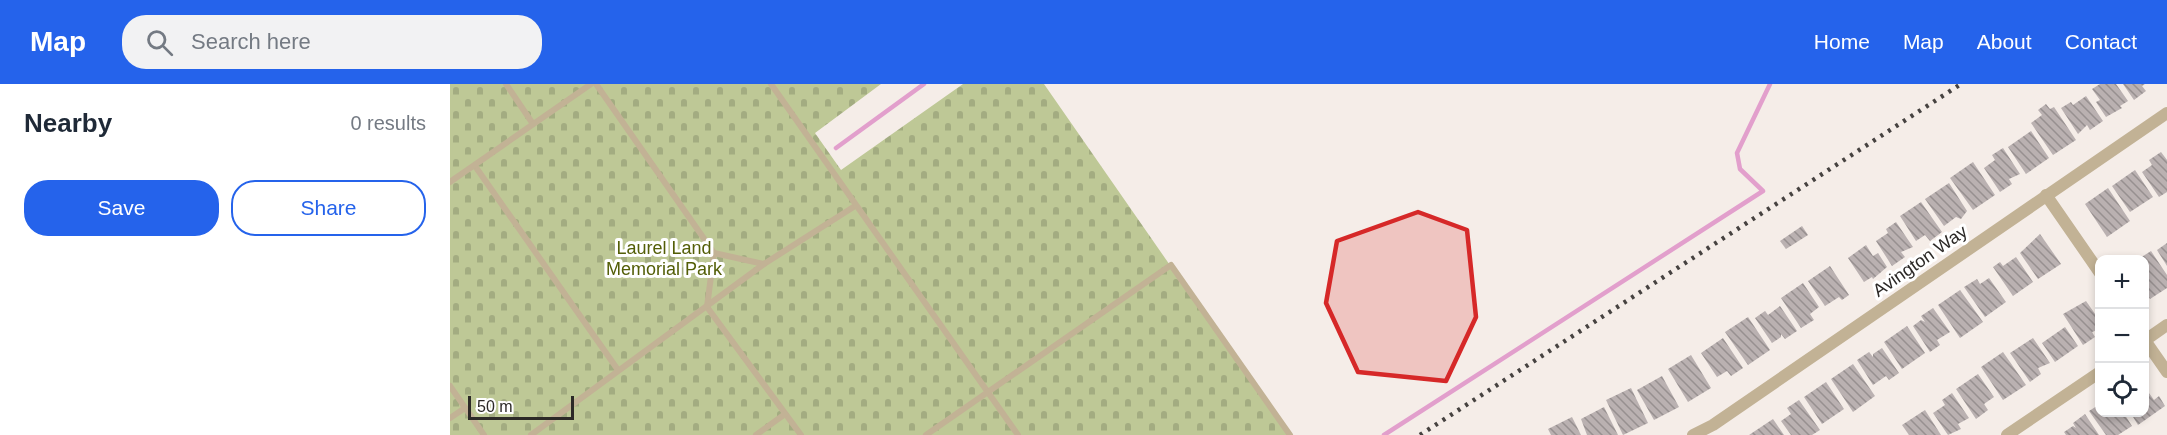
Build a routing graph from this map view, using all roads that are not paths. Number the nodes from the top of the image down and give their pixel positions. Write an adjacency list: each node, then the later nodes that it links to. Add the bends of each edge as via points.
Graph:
1 (506, 84): 6 (lane)
2 (591, 84): 6 (lane)
3 (596, 84): 11 (lane)
4 (771, 84): 10 (lane)
5 (2167, 113): 9 (street, Avington Way)
6 (534, 124): 7 (lane)
7 (475, 166): 8 (lane); 18 (lane)
8 (450, 182)
9 (2046, 195): 13 (street); 33 (street, Avington Way)
10 (855, 207): 12 (lane); 22 (lane)
11 (714, 253): 12 (lane); 14 (lane)
12 (764, 264): 14 (lane)
13 (2095, 266)
14 (707, 307): 18 (lane); 24 (lane)
15 (2167, 325): 16 (street)
16 (2149, 337)
17 (2149, 346): 19 (street)
18 (618, 370): 27 (lane)
19 (2167, 372)
20 (2095, 375): 34 (street)
21 (450, 386): 23 (lane)
22 (987, 391): 30 (lane); 31 (lane); 32 (lane, via 1171,265)
23 (465, 408): 25 (lane); 26 (lane)
24 (785, 414): 28 (lane); 29 (lane)
25 (450, 418)
26 (484, 435)
27 (531, 435)
28 (756, 435)
29 (801, 435)
30 (926, 435)
31 (1018, 435)
32 (1290, 435)
33 (1693, 435)
34 (2007, 435)

